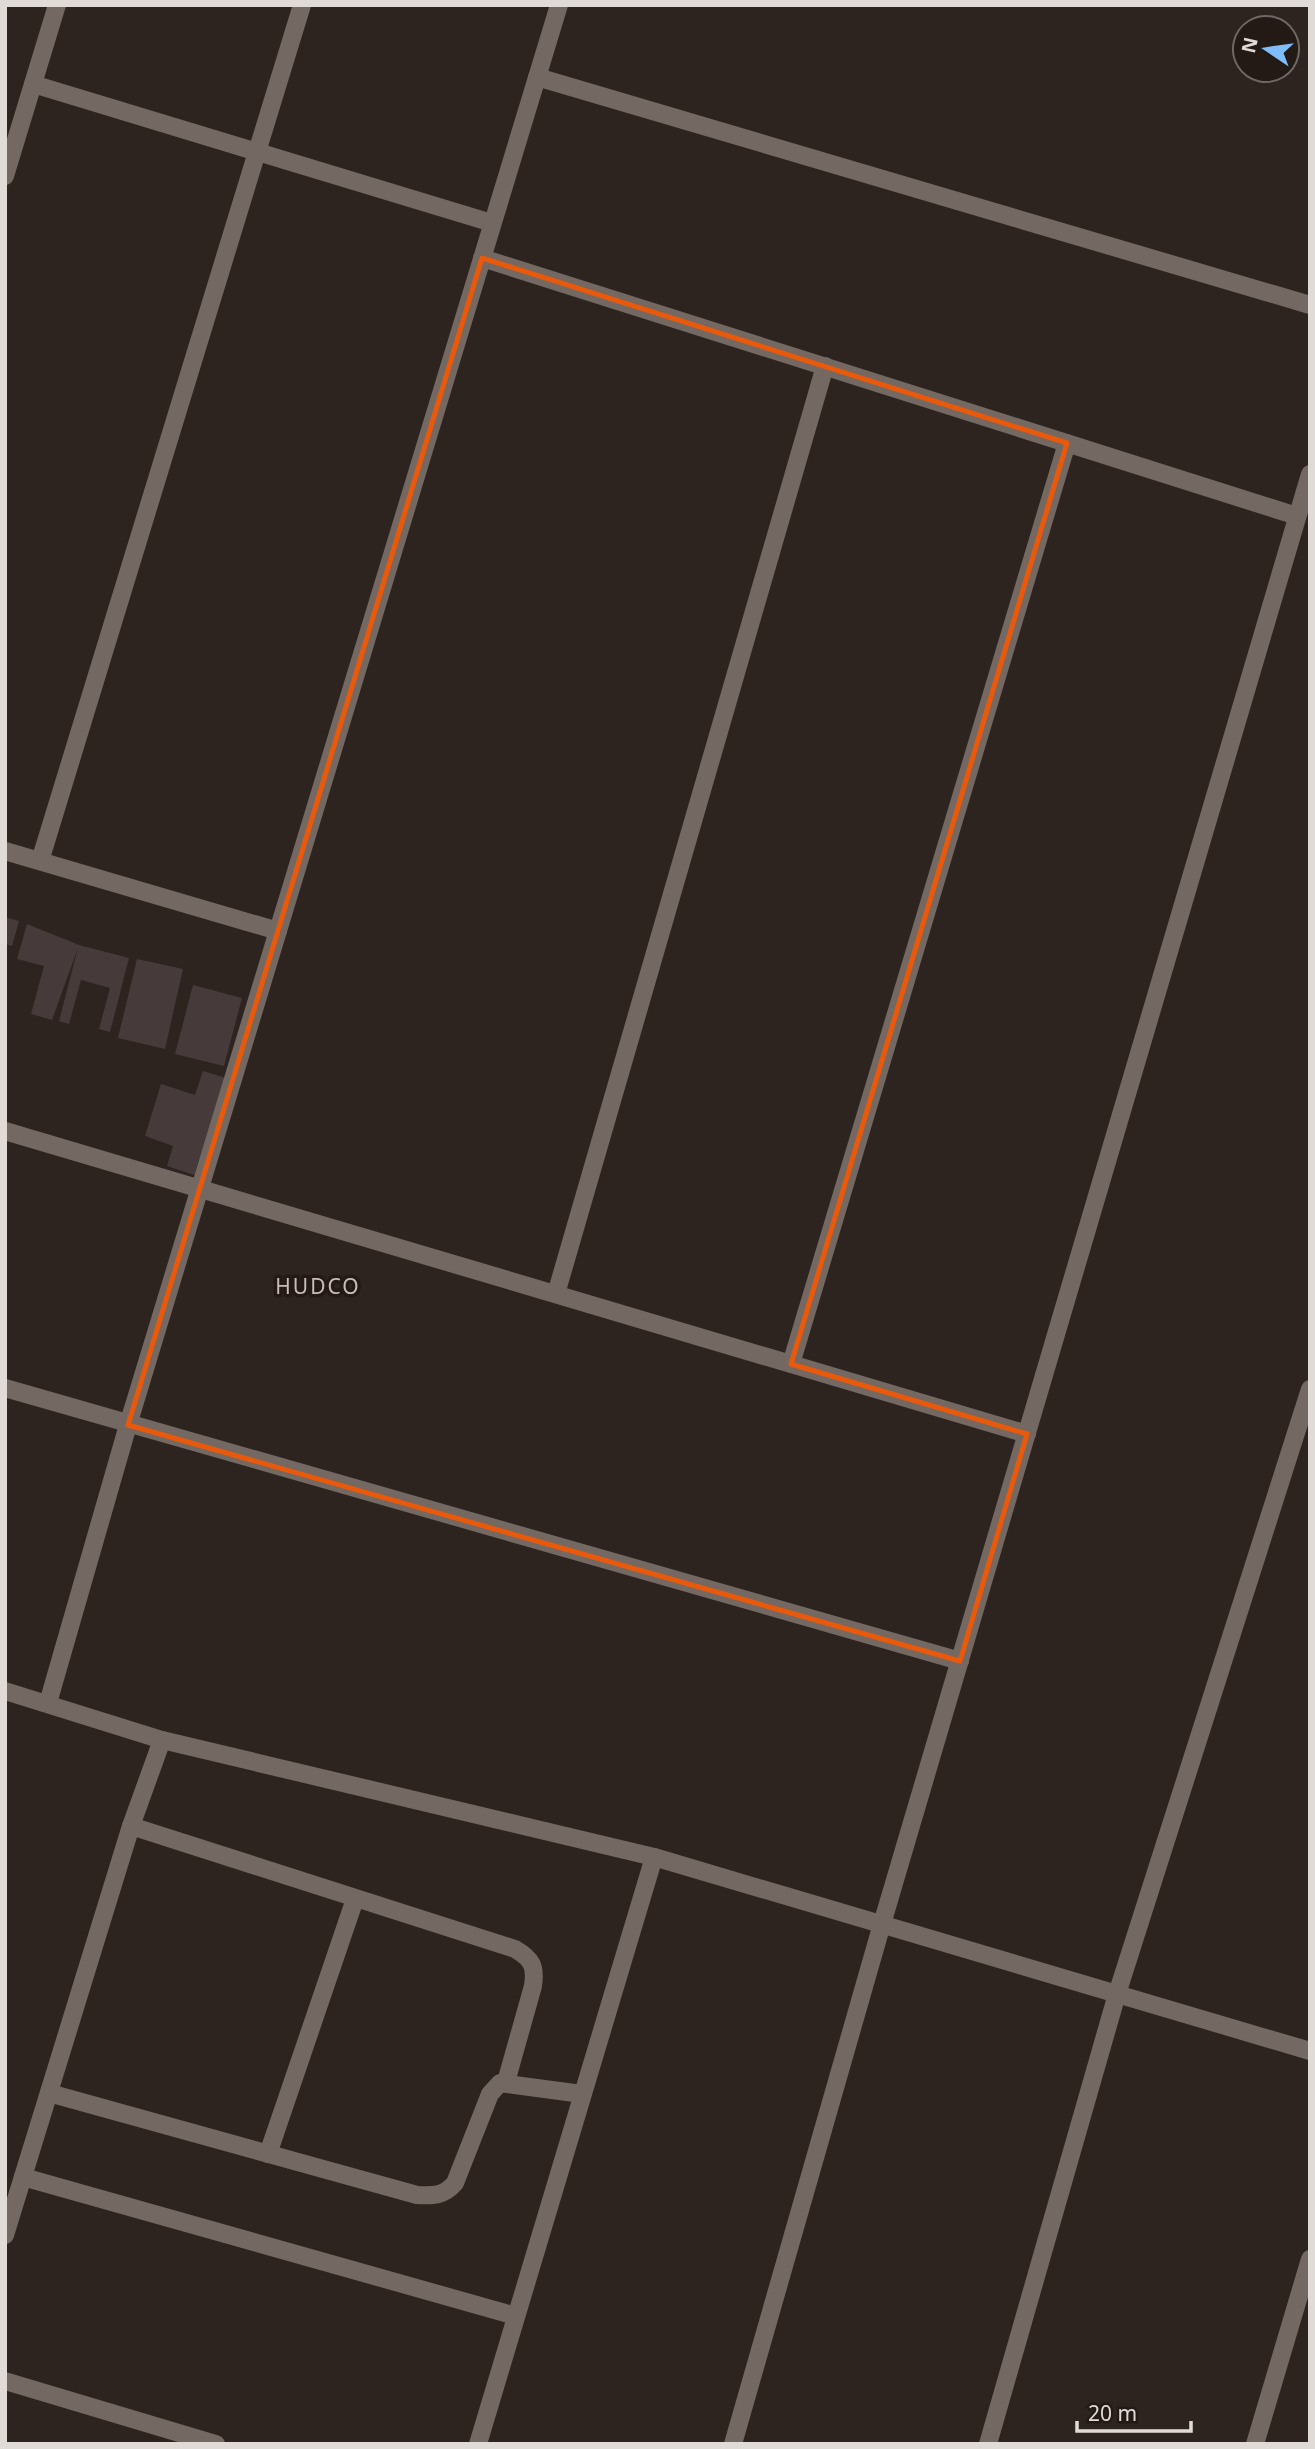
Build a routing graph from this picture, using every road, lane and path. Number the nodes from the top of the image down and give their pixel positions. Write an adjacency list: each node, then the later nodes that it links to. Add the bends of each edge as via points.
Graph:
1 (57, 5): 5 (street)
2 (302, 5): 6 (street)
3 (559, 5): 4 (street)
4 (537, 77): 8 (street); 10 (street)
5 (33, 84): 6 (street); 7 (street)
6 (257, 152): 8 (street); 16 (street)
7 (5, 176)
8 (492, 223): 9 (street)
9 (482, 258): 11 (street); 17 (street)
10 (1310, 305)
11 (825, 366): 12 (street); 20 (street)
12 (1067, 443): 14 (street); 21 (street)
13 (1310, 474): 14 (street)
14 (1297, 516): 25 (street)
15 (5, 850): 16 (street)
16 (40, 861): 17 (street)
17 (278, 932): 19 (street)
18 (5, 1131): 19 (street)
19 (200, 1189): 20 (street); 24 (street)
20 (556, 1294): 21 (street)
21 (791, 1364): 25 (street)
22 (5, 1388): 24 (street)
23 (1310, 1389): 34 (street)
24 (128, 1425): 26 (street); 28 (street)
25 (1027, 1434): 26 (street)
26 (960, 1661): 33 (street)
27 (5, 1691): 28 (street)
28 (48, 1703): 29 (street)
29 (162, 1740): 30 (street); 31 (street)
30 (131, 1825): 32 (street); 37 (street)
31 (654, 1857): 33 (street); 38 (street)
32 (355, 1899): 36 (street, via 515,1949 532,1962 533,1986); 39 (street)
33 (882, 1924): 34 (street); 49 (street)
34 (1117, 1994): 35 (street); 50 (street)
35 (1310, 2051)
36 (506, 2082): 38 (street); 39 (street, via 489,2094 466,2159 447,2192 417,2195)
37 (49, 2093): 39 (street); 40 (street)
38 (582, 2094): 44 (street)
39 (268, 2154)
40 (23, 2177): 41 (street); 44 (street)
41 (10, 2199): 42 (street)
42 (5, 2235)
43 (1310, 2259): 45 (street)
44 (516, 2316): 48 (street)
45 (1301, 2319): 51 (street)
46 (5, 2381): 47 (street)
47 (216, 2444)
48 (478, 2444)
49 (733, 2444)
50 (988, 2444)
51 (1255, 2444)

